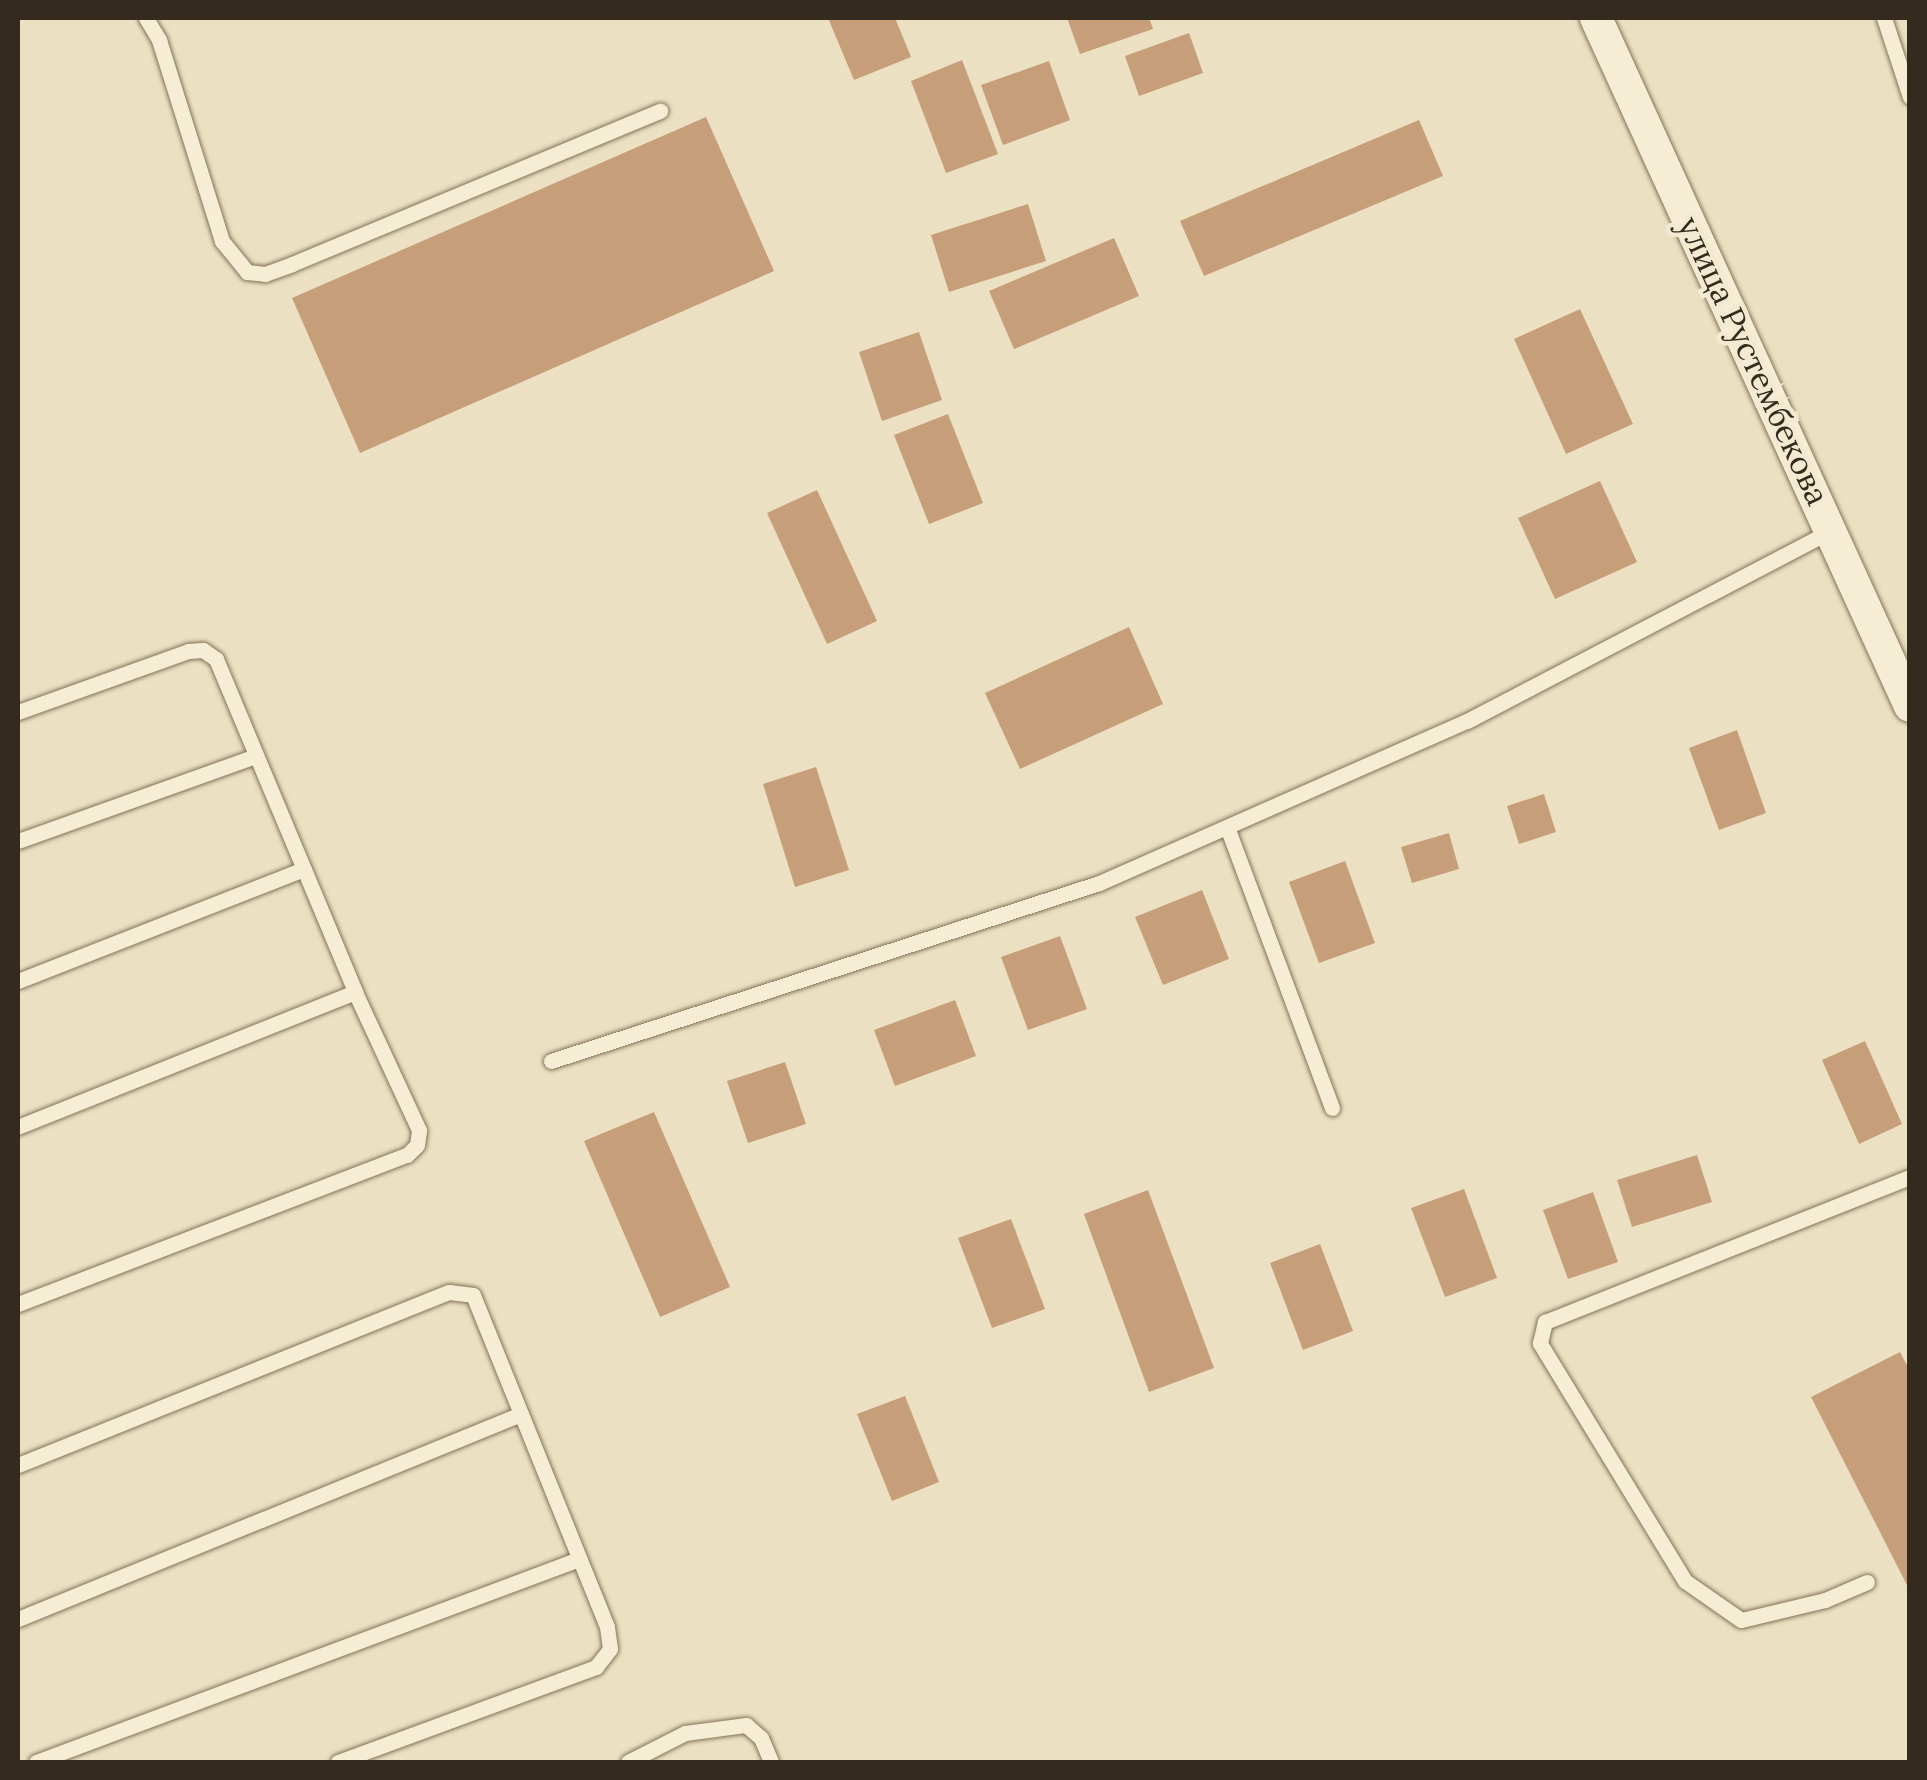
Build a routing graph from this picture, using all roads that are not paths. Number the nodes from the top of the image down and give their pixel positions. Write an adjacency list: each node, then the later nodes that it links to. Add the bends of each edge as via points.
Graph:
1 (146, 18): 5 (lane, via 159,40 222,241 247,272 265,274 292,264)
2 (1596, 18): 6 (street, улица Рустембекова)
3 (1884, 18): 4 (lane)
4 (1910, 97)
5 (660, 112)
6 (1831, 531): 7 (street, улица Рустембекова); 10 (lane, via 1467,721)
7 (1910, 706)
8 (18, 712): 9 (lane, via 203,650 216,659)
9 (256, 756): 11 (lane); 12 (lane)
10 (1227, 827): 15 (lane, via 1099,883); 16 (lane)
11 (18, 841)
12 (304, 869): 13 (lane); 14 (lane)
13 (18, 981)
14 (355, 992): 17 (lane); 19 (lane, via 418,1130 417,1145 407,1155)
15 (551, 1060)
16 (1332, 1108)
17 (18, 1128)
18 (1910, 1177): 23 (lane, via 1545,1322 1540,1343 1684,1581 1741,1620)
19 (18, 1304)
20 (521, 1414): 21 (lane, via 473,1295 449,1292); 22 (lane); 24 (lane)
21 (18, 1464)
22 (580, 1559): 25 (lane); 26 (lane, via 607,1627 610,1649 596,1666)
23 (1867, 1582)
24 (18, 1619)
25 (36, 1762)
26 (338, 1762)
27 (628, 1762): 28 (lane, via 685,1733 746,1725)
28 (771, 1762)

